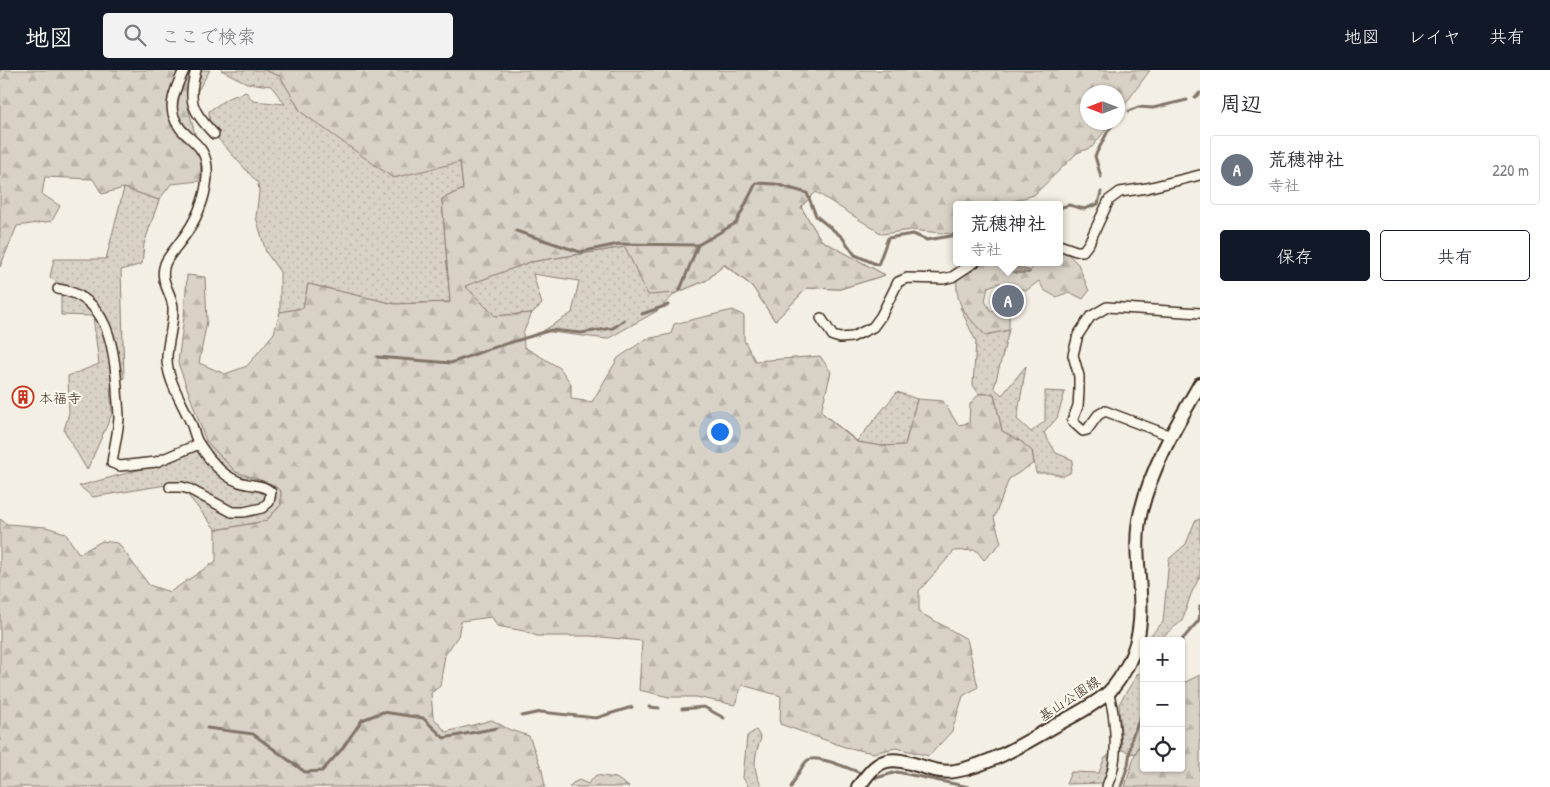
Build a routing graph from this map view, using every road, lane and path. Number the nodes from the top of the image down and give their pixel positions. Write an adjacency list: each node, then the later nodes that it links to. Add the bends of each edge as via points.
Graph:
1 (184, 70): 12 (street, via 176,89 174,116 206,158 207,176 200,211 165,263 162,276 173,313 168,367)
2 (196, 70): 3 (street, via 191,88 192,103)
3 (214, 134)
4 (1200, 175): 5 (street, via 1120,192 1109,200 1083,251)
5 (1063, 246)
6 (969, 266): 9 (street, via 952,277 907,278 898,282 873,327 852,337 833,336)
7 (58, 288): 12 (street, via 71,290 91,304 110,335 119,416 112,463 120,466 156,462)
8 (1200, 313): 11 (street, via 1107,307 1090,317 1078,335 1074,355 1079,376 1078,406 1072,421 1083,431 1087,430 1098,415 1105,412)
9 (821, 318)
10 (1200, 384): 11 (main road, 基山公園線)
11 (1171, 436): 14 (main road, 基山公園線, via 1150,480 1140,512 1137,544 1142,614 1139,636 1124,672)
12 (198, 444): 13 (street, via 218,469 233,480 266,487 271,492 269,502 262,508 232,512 182,487)
13 (170, 487)
14 (1108, 692): 15 (street, via 1113,706 1115,754); 16 (main road, 基山公園線, via 1044,732 981,764 941,773 897,760 885,760)
15 (1107, 786)
16 (858, 787)

